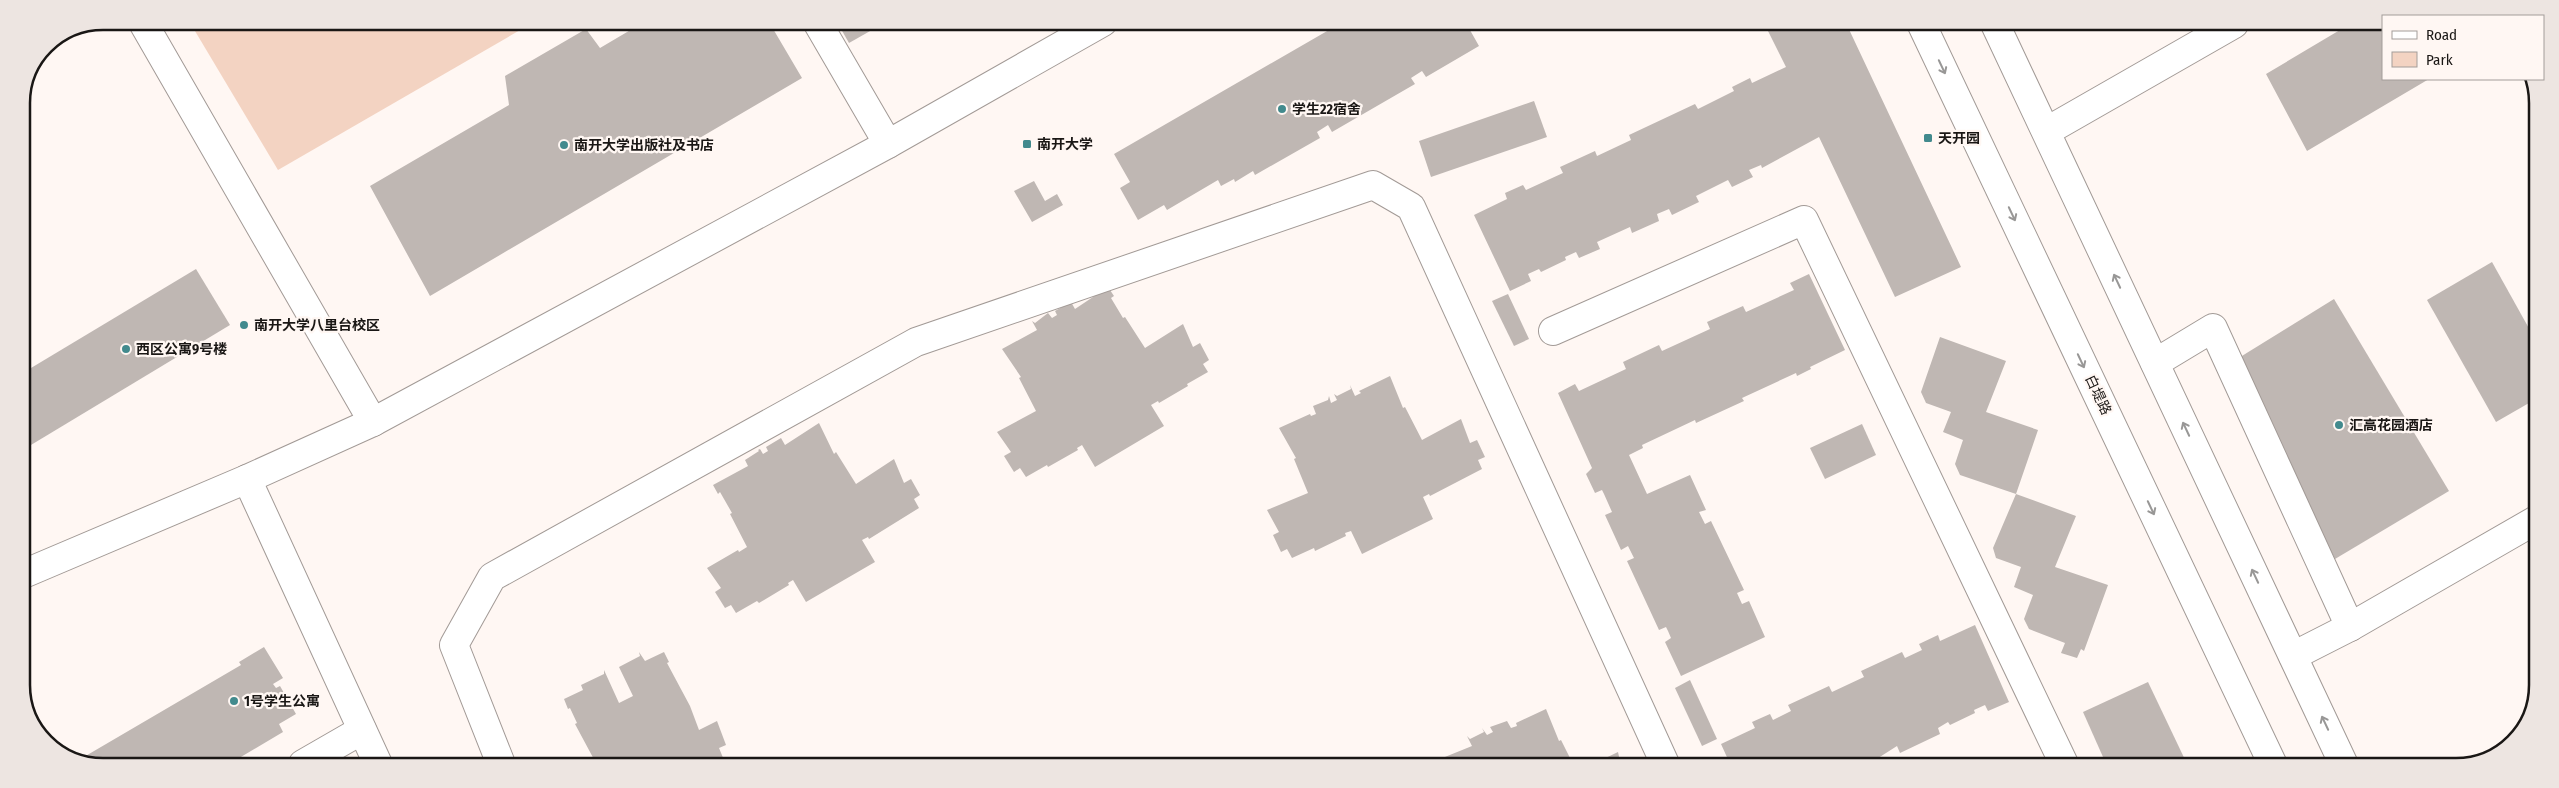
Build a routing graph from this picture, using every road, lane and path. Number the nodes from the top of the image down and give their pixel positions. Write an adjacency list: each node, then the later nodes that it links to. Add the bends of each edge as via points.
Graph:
1 (147, 30): 11 (street)
2 (822, 30): 8 (street)
3 (1089, 30): 8 (street)
4 (1924, 30): 23 (street, 白堤路, one-way to 23)
5 (1998, 30): 7 (street)
6 (2224, 30): 7 (street)
7 (2047, 131): 10 (street, one-way to 7)
8 (888, 144): 11 (street)
9 (1553, 332): 22 (street, via 1804,220)
10 (2155, 363): 15 (street, via 2213,328); 16 (street, one-way to 10)
11 (373, 422): 12 (street)
12 (247, 479): 14 (street); 17 (street)
13 (2529, 524): 15 (street)
14 (30, 570)
15 (2350, 627): 16 (street)
16 (2293, 656): 24 (street, one-way to 16)
17 (362, 730): 18 (street); 19 (street)
18 (313, 758)
19 (375, 758)
20 (499, 758): 21 (street, via 454,645 492,577 916,342 1373,185 1411,208)
21 (1662, 758)
22 (2061, 758)
23 (2270, 758)
24 (2342, 758)

